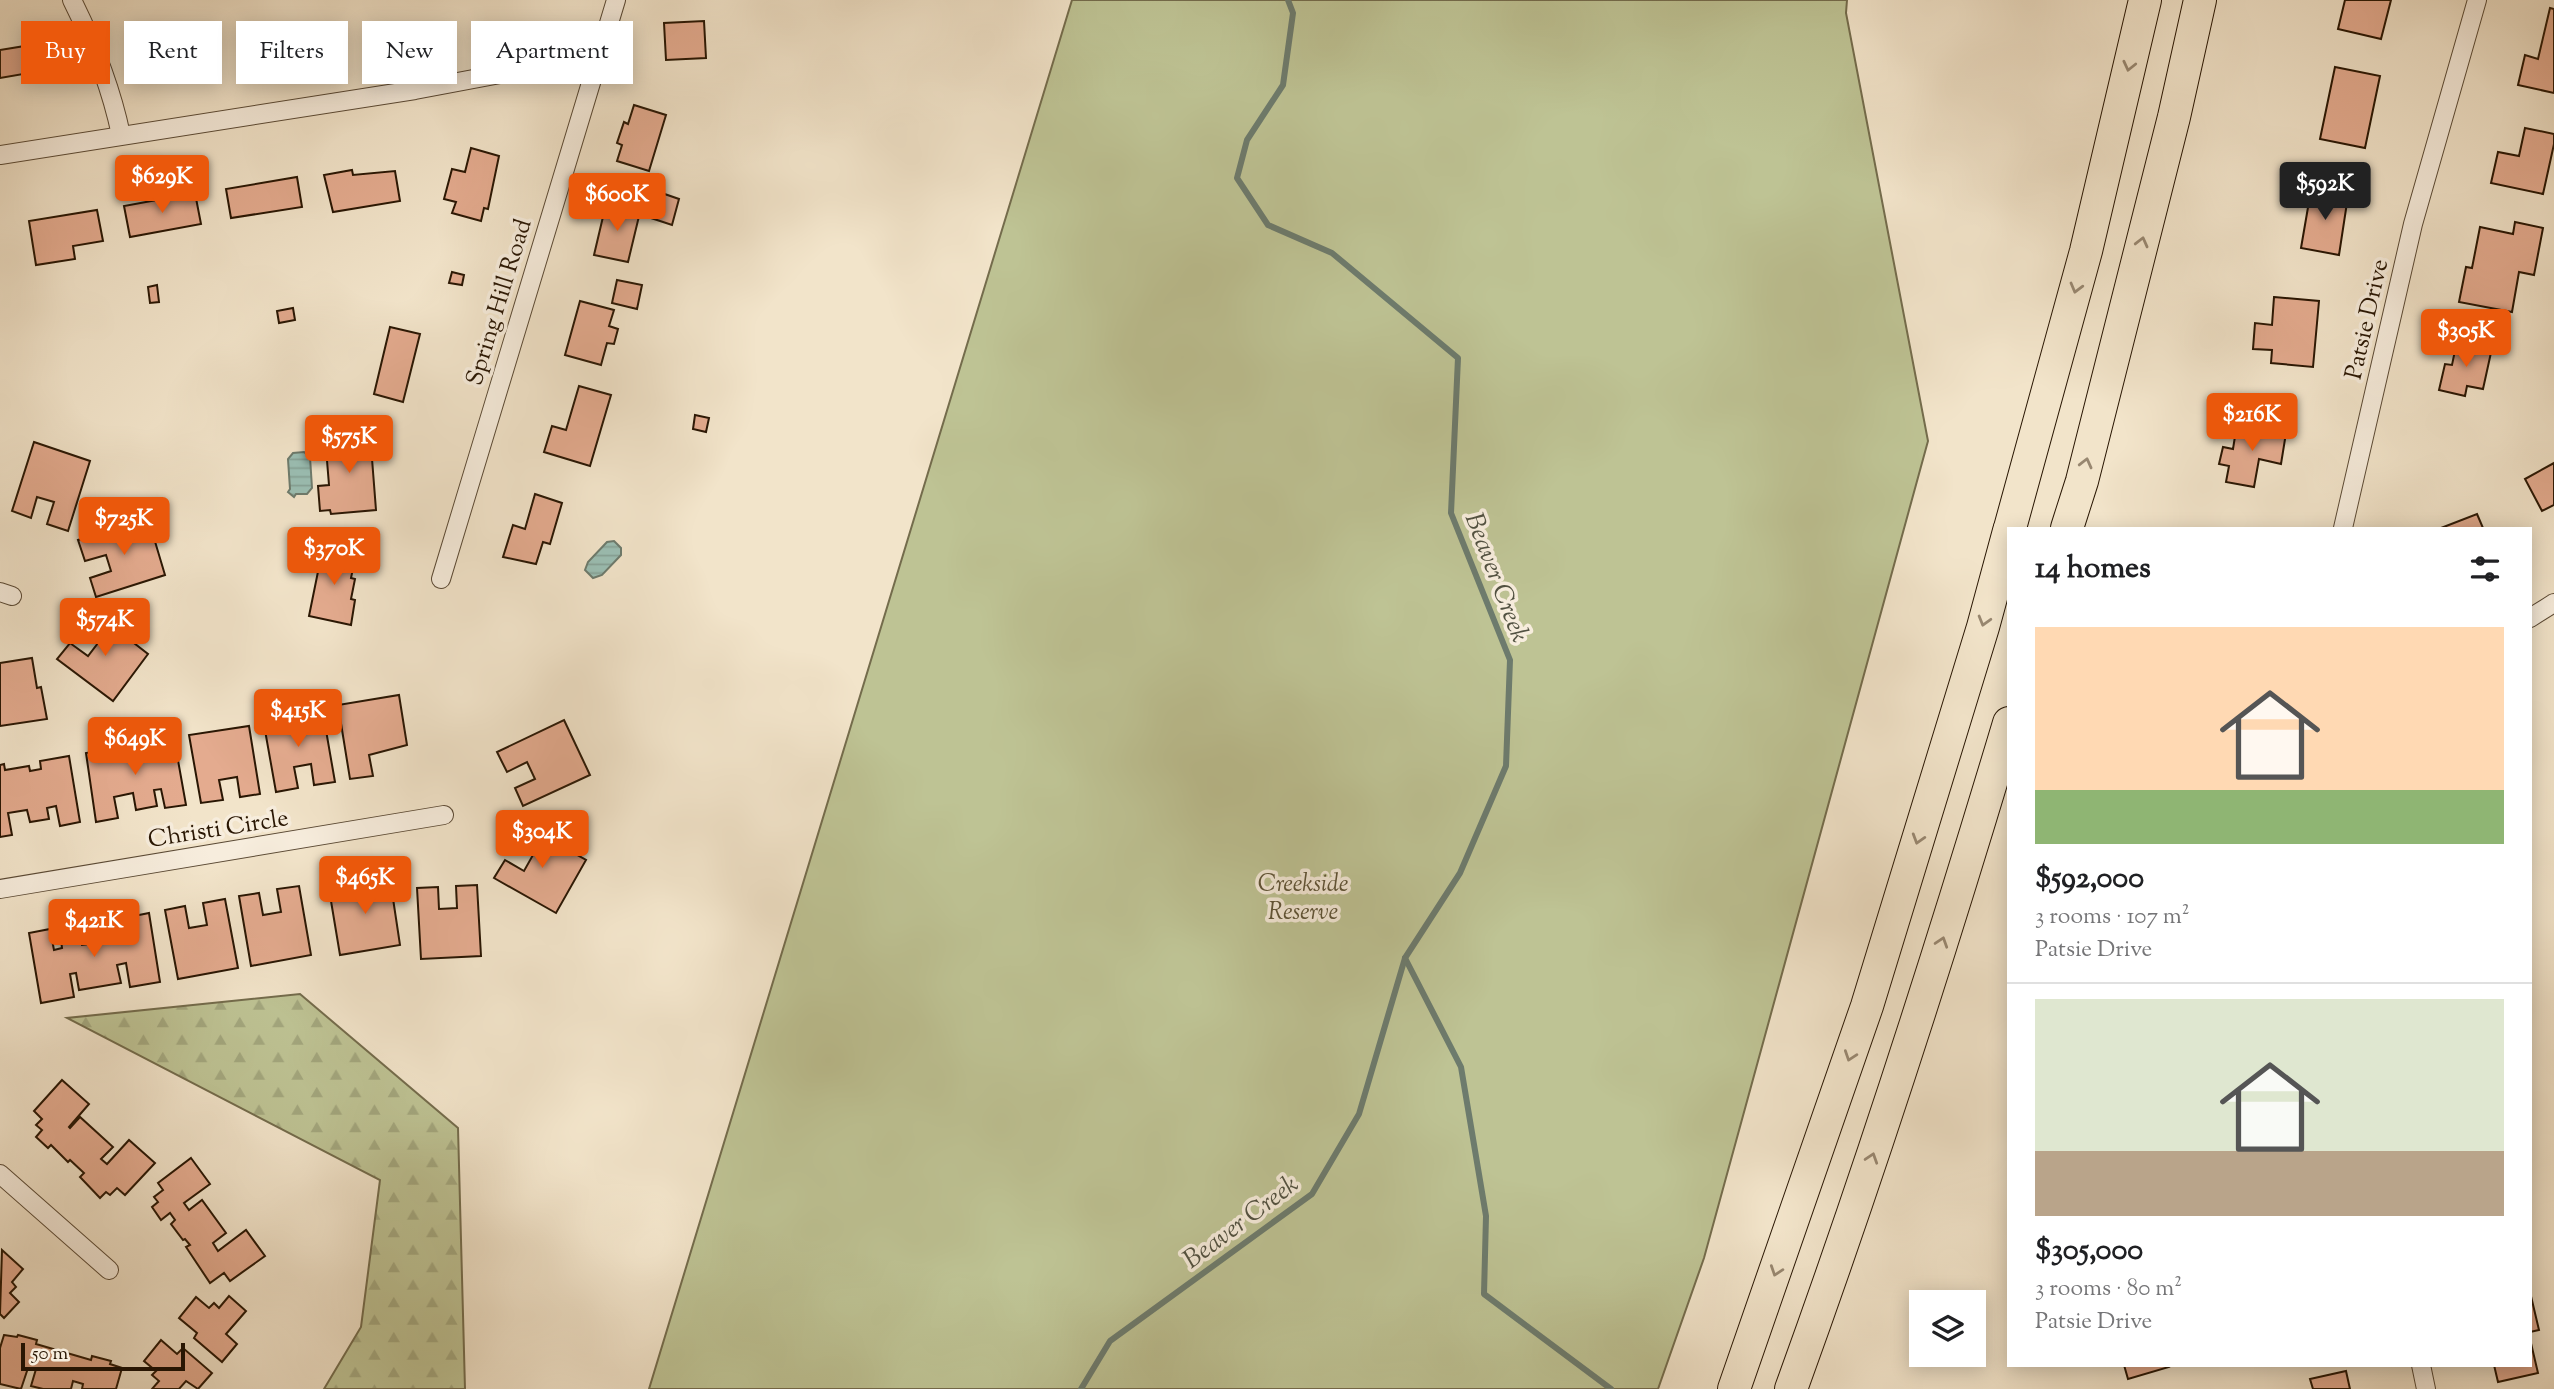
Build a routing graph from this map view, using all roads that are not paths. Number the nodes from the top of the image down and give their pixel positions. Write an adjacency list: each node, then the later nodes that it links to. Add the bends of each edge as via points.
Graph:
1 (72, 0): 9 (street, via 106,75)
2 (616, 0): 6 (street, Spring Hill Road)
3 (2145, 0): 11 (highway, one-way to 11, via 2086,251)
4 (2200, 0): 12 (highway, one-way to 4)
5 (2477, 0): 13 (street, Patsie Drive, via 2413,224)
6 (610, 21)
7 (471, 79): 9 (street)
8 (592, 84): 15 (street, Spring Hill Road)
9 (121, 135): 10 (street)
10 (0, 155)
11 (2010, 527)
12 (2067, 527)
13 (2343, 527)
14 (2007, 537): 25 (highway, one-way to 25, via 1867,1006)
15 (440, 579)
16 (2554, 603): 17 (street)
17 (2532, 617)
18 (2007, 730): 22 (highway, one-way to 18)
19 (444, 815): 20 (street, Christi Circle)
20 (0, 889)
21 (0, 1174): 23 (street)
22 (1851, 1223): 26 (highway); 27 (highway)
23 (109, 1270)
24 (2421, 1367): 28 (street)
25 (1734, 1389)
26 (1791, 1389)
27 (1814, 1389)
28 (2426, 1389)

